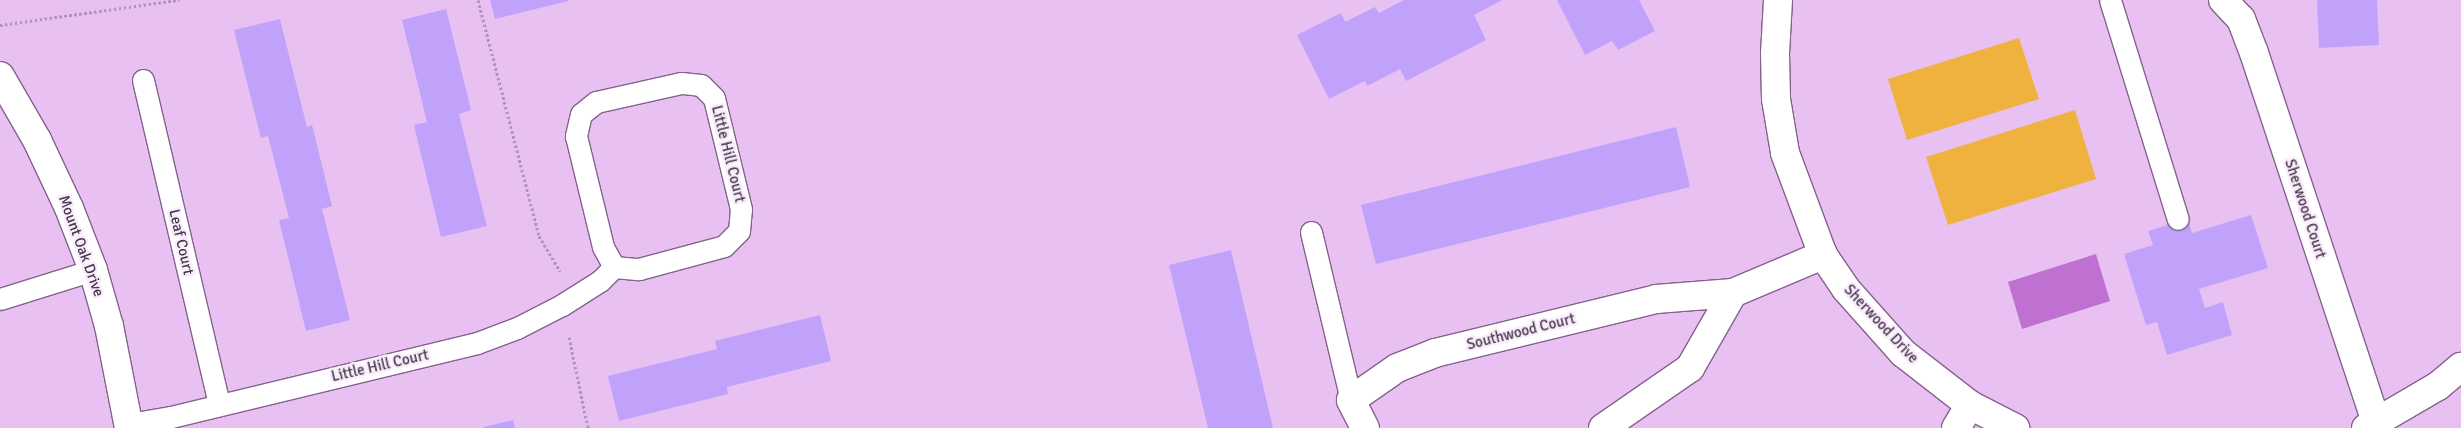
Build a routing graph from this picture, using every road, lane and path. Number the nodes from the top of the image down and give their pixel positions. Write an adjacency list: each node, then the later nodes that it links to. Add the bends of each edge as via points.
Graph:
1 (179, 0): 6 (path)
2 (478, 0): 16 (path, via 538,236)
3 (1778, 0): 11 (street, Sherwood Drive, via 1776,99 1785,153)
4 (2110, 0): 9 (lane)
5 (2223, 0): 22 (street, Sherwood Court, via 2241,18 2251,45)
6 (0, 25)
7 (0, 76): 13 (street, Mount Oak Drive, via 41,148)
8 (143, 80): 19 (lane, Leaf Court)
9 (2178, 219)
10 (1311, 232): 18 (lane)
11 (1823, 254): 14 (street, Southwood Court); 20 (street, Sherwood Drive, via 1846,289 1903,353)
12 (614, 267): 12 (lane, Little Hill Court, via 639,269 724,246 739,231 741,209 714,98 701,85 681,82 596,102 581,114 576,136 603,247); 16 (lane, Little Hill Court, via 600,282)
13 (93, 270): 15 (lane); 21 (street, Mount Oak Drive, via 109,326)
14 (1733, 293): 18 (street, Southwood Court, via 1656,299 1435,353 1397,368); 25 (street, via 1690,368)
15 (0, 299)
16 (569, 300): 19 (lane, Little Hill Court, via 517,328 477,343); 23 (path)
17 (2461, 368): 22 (street, via 2438,386)
18 (1351, 400): 24 (street)
19 (220, 404): 21 (lane, Little Hill Court)
20 (1970, 405): 26 (street); 27 (street, Sherwood Drive)
21 (129, 426)
22 (2372, 426)
23 (588, 428)
24 (1365, 428)
25 (1603, 428)
26 (1956, 428)
27 (2015, 428)

